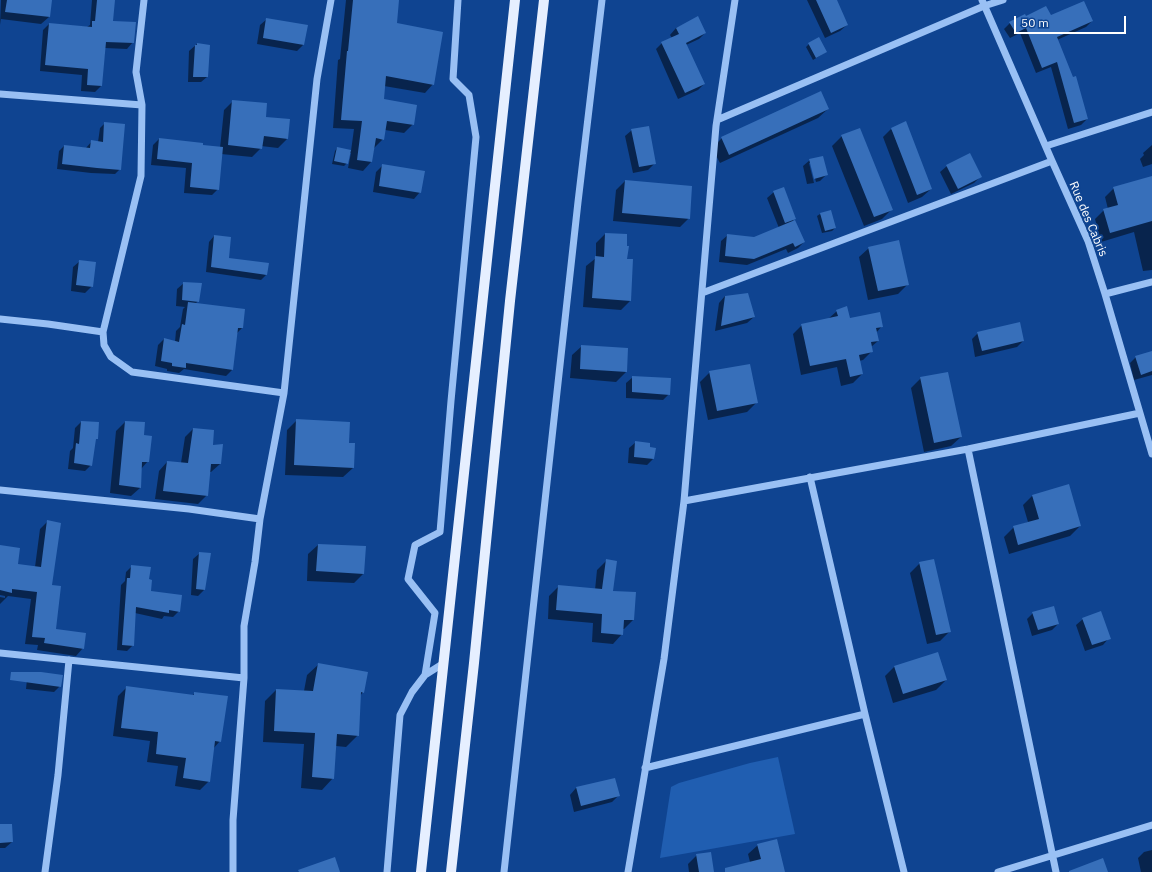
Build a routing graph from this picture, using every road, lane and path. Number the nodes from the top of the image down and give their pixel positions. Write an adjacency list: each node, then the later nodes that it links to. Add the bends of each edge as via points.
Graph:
1 (144, 0): 11 (street, via 136,72)
2 (331, 0): 21 (street, via 317,79)
3 (458, 0): 32 (street, via 453,79 469,95 476,137 440,532 415,545 408,579 435,613)
4 (515, 0): 31 (main road)
5 (544, 0): 42 (main road)
6 (602, 0): 43 (street)
7 (736, 0): 13 (street)
8 (1003, 0): 9 (street)
9 (983, 3): 13 (street); 14 (street, Rue des Cabris)
10 (0, 94): 11 (street)
11 (142, 105): 20 (street, via 141,176)
12 (1152, 112): 14 (street)
13 (717, 120): 17 (street)
14 (1046, 146): 15 (street, Rue des Cabris)
15 (1052, 161): 17 (street); 18 (street, Rue des Cabris, via 1088,241)
16 (1152, 282): 18 (street)
17 (702, 293): 27 (street)
18 (1105, 294): 22 (street, Rue des Cabris)
19 (0, 319): 20 (street)
20 (103, 332): 21 (street, via 104,345 111,357 132,372)
21 (284, 393): 28 (street)
22 (1140, 413): 23 (street); 24 (street, Rue des Cabris)
23 (968, 448): 25 (street); 37 (street)
24 (1152, 454)
25 (810, 477): 27 (street); 34 (street)
26 (0, 490): 28 (street, via 189,509)
27 (684, 502): 35 (street, via 664,659)
28 (260, 519): 33 (street, via 244,626)
29 (0, 653): 30 (street)
30 (69, 660): 33 (street); 38 (street, via 58,775)
31 (444, 663): 32 (street); 41 (main road)
32 (425, 675): 40 (street, via 412,692 400,715)
33 (244, 678): 39 (street, via 233,820)
34 (864, 714): 35 (street); 45 (street)
35 (645, 768): 44 (street)
36 (1152, 825): 37 (street)
37 (1052, 856): 46 (street); 47 (street)
38 (45, 872)
39 (233, 872)
40 (387, 872)
41 (421, 872)
42 (451, 872)
43 (504, 872)
44 (628, 872)
45 (904, 872)
46 (998, 872)
47 (1056, 872)

